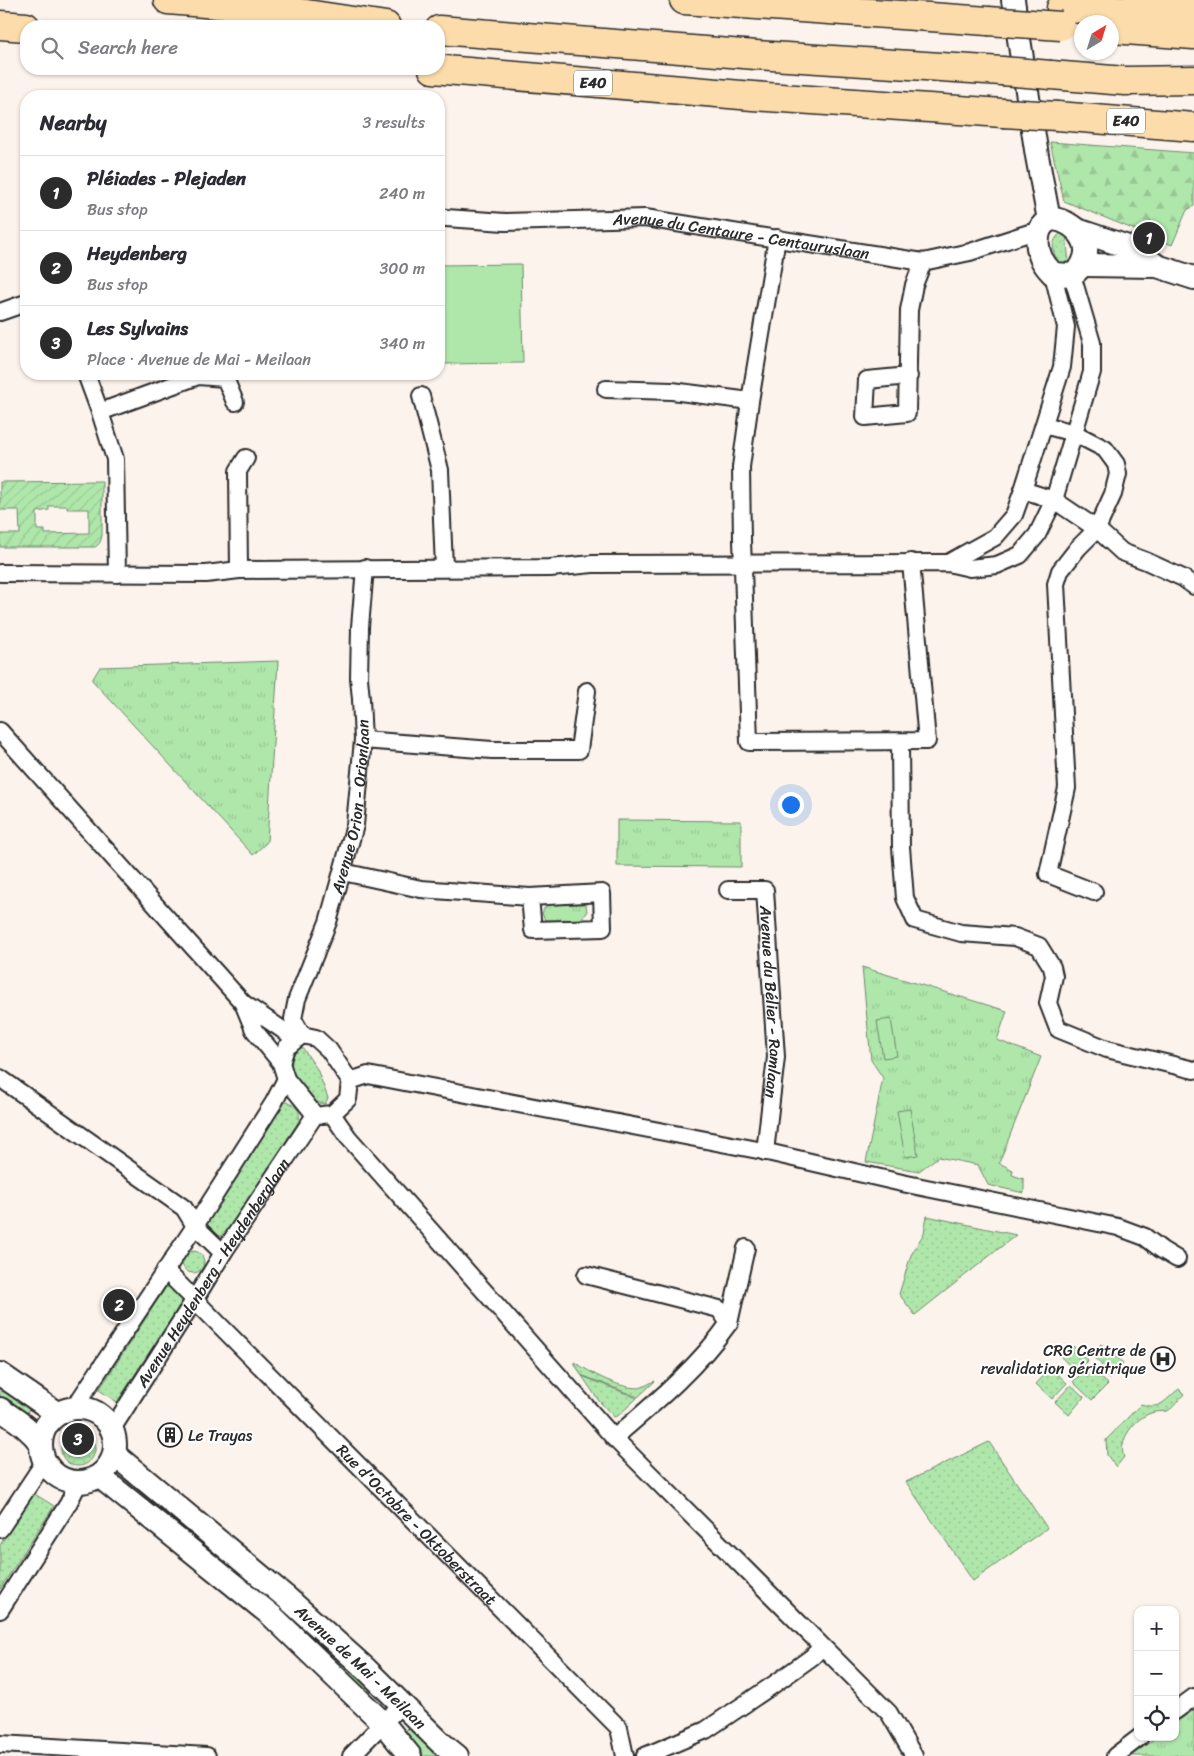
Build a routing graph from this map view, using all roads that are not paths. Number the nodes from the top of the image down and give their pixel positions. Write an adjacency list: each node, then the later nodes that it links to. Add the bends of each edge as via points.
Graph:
1 (168, 0): 6 (highway, via 267,8)
2 (684, 0): 4 (highway)
3 (917, 0): 4 (highway)
4 (997, 8): 7 (highway); 19 (street, via 1037,156)
5 (1194, 13): 7 (highway)
6 (345, 20)
7 (1068, 20)
8 (0, 25): 9 (highway)
9 (20, 27)
10 (445, 30): 15 (highway, E40, bridge)
11 (1119, 30): 12 (highway)
12 (1194, 35)
13 (445, 70): 17 (highway, E40, bridge, via 743,96)
14 (1194, 80): 15 (highway, E40)
15 (1125, 81): 16 (highway, E40)
16 (1194, 94)
17 (1194, 127)
18 (445, 218): 21 (street, Avenue du Centaure - Centauruslaan, via 505,222 645,218)
19 (1044, 226): 20 (street, via 1060,220); 22 (street, Avenue du Centaure - Centauruslaan, via 970,252); 24 (street, via 1038,240 1042,259)
20 (1078, 230): 23 (street, via 1134,249); 24 (street, via 1084,240 1085,256)
21 (778, 238): 22 (street, Avenue du Centaure - Centauruslaan); 34 (street)
22 (923, 262): 28 (street, via 909,310)
23 (1157, 266): 24 (street); 25 (street)
24 (1069, 271): 37 (street, via 1062,368); 38 (street, via 1092,343 1092,372)
25 (1194, 278)
26 (20, 305): 27 (street)
27 (0, 312)
28 (909, 376)
29 (88, 380): 36 (street)
30 (187, 380): 36 (street)
31 (226, 380): 35 (street)
32 (606, 389): 34 (street, via 672,391)
33 (421, 396): 47 (street, via 440,470)
34 (750, 401): 44 (street, via 741,467)
35 (235, 402)
36 (100, 412): 50 (street, via 115,459)
37 (1044, 424): 38 (street); 40 (street)
38 (1074, 433): 41 (street); 42 (street, via 1105,449 1116,464 1118,474 1113,494)
39 (246, 458): 48 (street, via 238,471)
40 (1023, 490): 41 (street); 45 (street, via 1014,515 995,537)
41 (1054, 500): 42 (street); 45 (street, via 1037,535 1020,554 997,565 970,568)
42 (1097, 529): 51 (street, via 1122,552 1183,578); 58 (street, via 1060,570 1056,584 1067,788 1048,874)
43 (911, 562): 44 (street); 45 (street); 55 (street, via 927,742)
44 (743, 563): 47 (street); 55 (street, via 749,742)
45 (948, 563)
46 (365, 568): 47 (street); 48 (street); 54 (street, Avenue Orion - Orionlaan, via 359,678)
47 (444, 568)
48 (238, 570): 50 (street, via 206,574)
49 (0, 573): 50 (street)
50 (117, 574)
51 (1194, 586)
52 (587, 691): 54 (street, via 579,750 492,750)
53 (0, 731): 60 (street)
54 (362, 740): 56 (street, Avenue Orion - Orionlaan, via 355,825)
55 (900, 743): 63 (street, via 905,898 915,920 961,933 1015,937 1039,946 1052,967 1054,976 1048,1004 1058,1029 1107,1049)
56 (343, 872): 59 (street, via 420,889); 61 (street, Avenue Orion - Orionlaan, via 328,922 297,999 293,1019)
57 (728, 890): 69 (street, Avenue du Bélier - Ramlaan, via 765,890 776,1057)
58 (1094, 892)
59 (530, 897): 59 (street, via 533,930 603,928 602,893)
60 (243, 1003): 61 (street); 62 (street, via 254,1030)
61 (299, 1037): 62 (street, via 286,1048); 66 (street, via 316,1038 329,1050)
62 (281, 1063): 65 (street)
63 (1194, 1070)
64 (0, 1078): 70 (street, via 184,1208)
65 (286, 1079): 68 (street); 70 (street)
66 (350, 1081): 67 (street, via 348,1099); 69 (street, via 368,1075)
67 (332, 1114): 68 (street); 82 (street)
68 (315, 1115): 72 (street, Avenue Heydenberg - Heydenberglaan)
69 (765, 1152): 73 (street, via 1118,1227 1145,1237)
70 (195, 1226): 72 (street); 74 (street)
71 (746, 1248): 77 (street)
72 (223, 1253): 76 (street, Avenue Heydenberg - Heydenberglaan)
73 (1177, 1259)
74 (165, 1270): 76 (street, Rue d'Octobre - Oktoberstraat); 80 (street)
75 (586, 1275): 77 (street, via 719,1309)
76 (195, 1299): 81 (street, Avenue Heydenberg - Heydenberglaan); 101 (street, Rue d'Octobre - Oktoberstraat, via 619,1728)
77 (729, 1323): 82 (street, via 716,1341 653,1405)
78 (0, 1374): 80 (street)
79 (0, 1410): 83 (street, Avenue de Mai - Meilaan, via 34,1433)
80 (66, 1411): 81 (street, via 83,1408 100,1415); 83 (street, via 44,1430)
81 (112, 1429): 84 (street)
82 (614, 1438): 90 (street)
83 (43, 1453): 85 (street, Avenue de Mai - Meilaan, via 50,1469 62,1479); 86 (street)
84 (114, 1454): 85 (street, via 111,1462); 87 (street, Avenue de Mai - Meilaan)
85 (89, 1479): 88 (street, via 68,1504); 89 (street, Avenue de Mai - Meilaan)
86 (0, 1529)
87 (287, 1598): 89 (street, Avenue de Mai - Meilaan); 92 (street, Avenue de Mai - Meilaan)
88 (0, 1610)
89 (272, 1616): 94 (street, Avenue de Mai - Meilaan)
90 (822, 1647): 102 (street, via 706,1730); 103 (street, via 889,1713)
91 (1194, 1697): 93 (street)
92 (401, 1705): 94 (street); 100 (street, Avenue de Mai - Meilaan)
93 (1179, 1708)
94 (383, 1723): 98 (street); 99 (street, Avenue de Mai - Meilaan)
95 (1135, 1741): 104 (street)
96 (0, 1744): 97 (street)
97 (207, 1756)
98 (350, 1756)
99 (410, 1756)
100 (457, 1756)
101 (625, 1756)
102 (645, 1756)
103 (914, 1756)
104 (1115, 1756)

